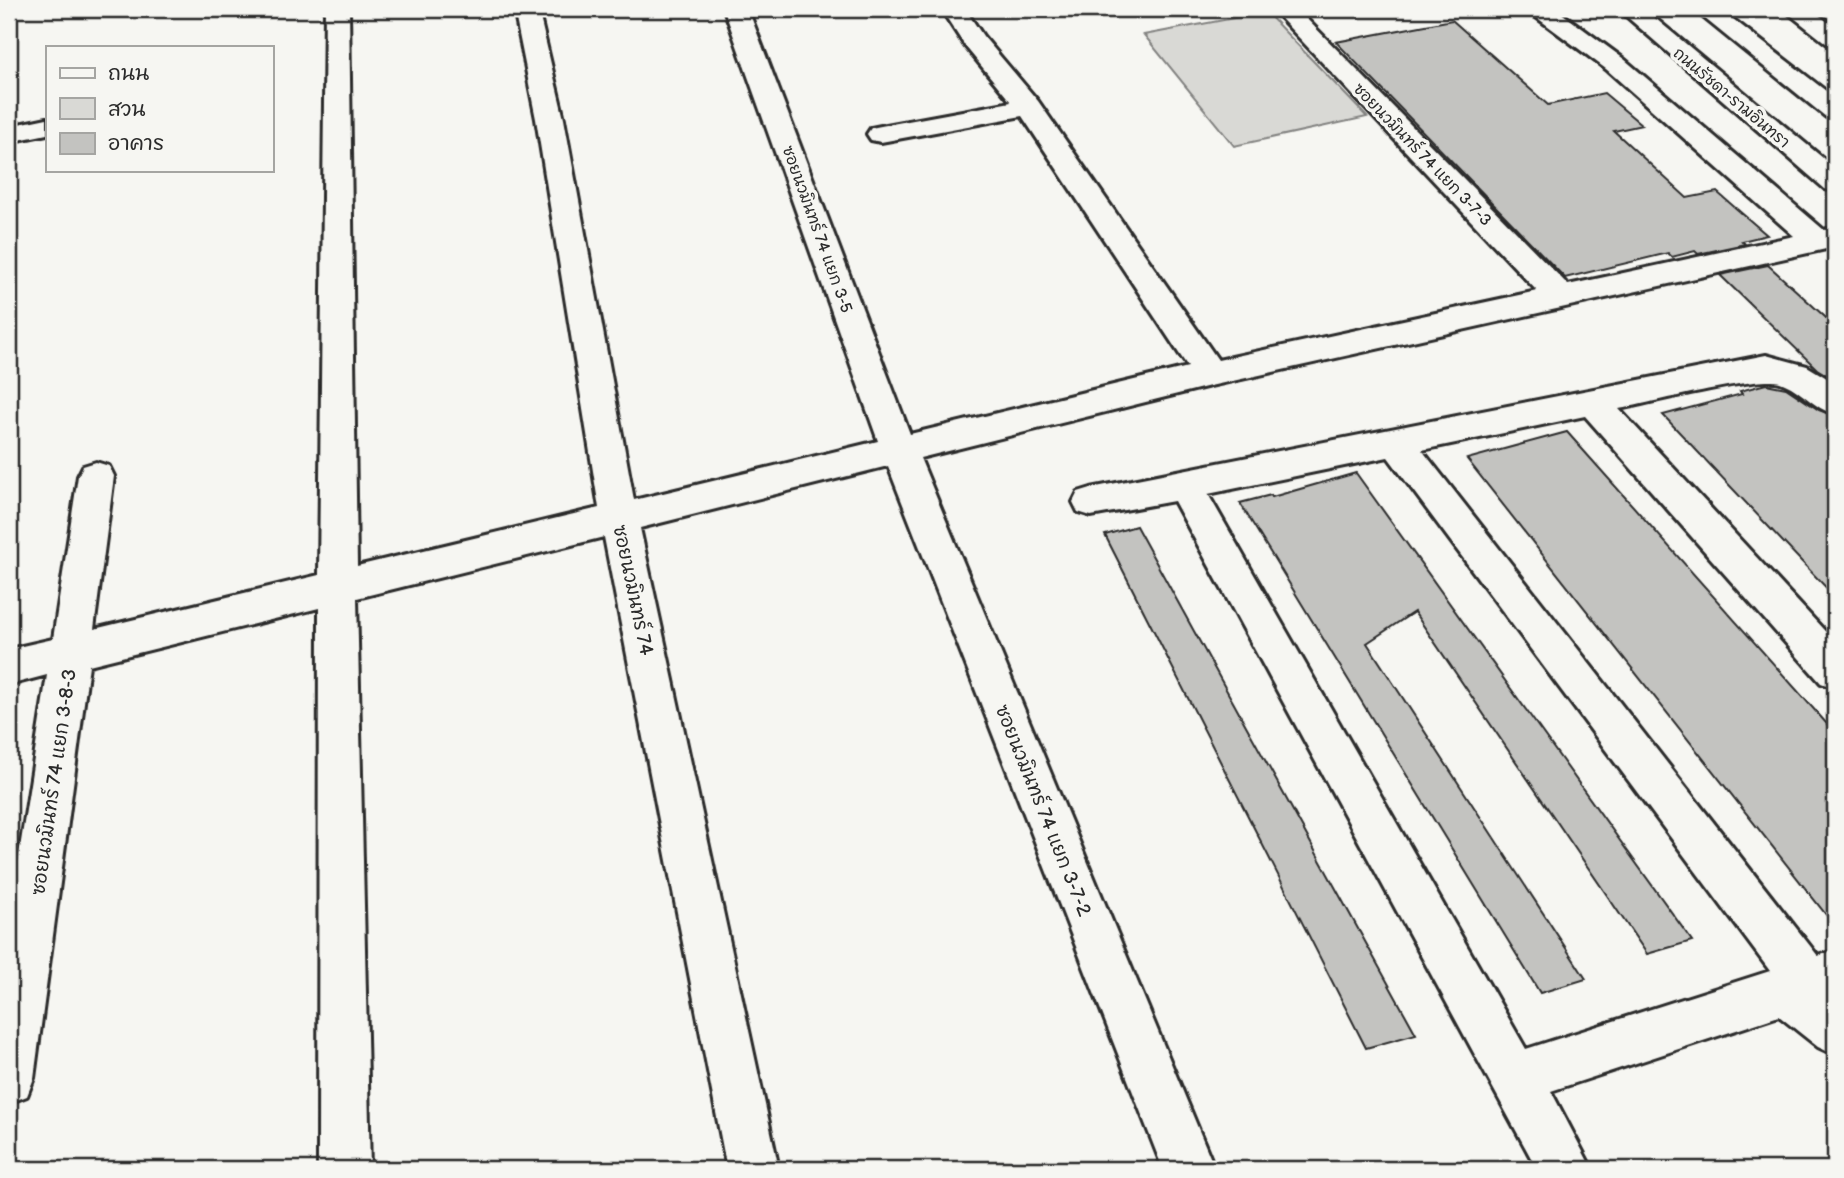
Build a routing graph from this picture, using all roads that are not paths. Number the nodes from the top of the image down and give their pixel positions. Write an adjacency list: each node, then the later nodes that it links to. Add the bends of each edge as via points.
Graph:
1 (337, 9): 28 (street)
2 (526, 9): 27 (street, ซอยนวมินทร์ 74, via 550,119)
3 (736, 9): 23 (street, ซอยนวมินทร์ 74 แยก 3-5)
4 (953, 9): 11 (street)
5 (1284, 9): 18 (street, ซอยนวมินทร์ 74 แยก 3-7-3)
6 (1541, 9): 17 (street, via 1615,64)
7 (1630, 9): 16 (street, ถนนรัชดา-รามอินทรา)
8 (1705, 9): 12 (street)
9 (1795, 9): 10 (street)
10 (1835, 38)
11 (1029, 107): 15 (street); 19 (street)
12 (1834, 109)
13 (46, 126): 14 (street)
14 (9, 134)
15 (881, 135)
16 (1835, 183)
17 (1827, 239): 18 (street)
18 (1562, 298): 19 (street)
19 (1210, 374): 23 (street)
20 (1835, 402): 21 (street, via 1791,370 1766,367)
21 (1593, 403): 22 (street); 31 (street)
22 (1395, 442): 25 (street); 32 (street)
23 (899, 450): 27 (street); 38 (street, ซอยนวมินทร์ 74 แยก 3-7-2)
24 (96, 476): 29 (street, ซอยนวมินทร์ 74 แยก 3-8-3)
25 (1184, 485): 26 (street); 35 (street)
26 (1091, 502)
27 (619, 517): 28 (street); 37 (street, ซอยนวมินทร์ 74)
28 (338, 587): 29 (street); 36 (street)
29 (72, 652): 30 (street); 34 (street, ซอยนวมินทร์ 74 แยก 3-8-3)
30 (9, 667)
31 (1835, 670)
32 (1809, 982): 33 (street); 35 (street)
33 (1835, 1030)
34 (9, 1078)
35 (1514, 1078): 39 (street)
36 (344, 1169)
37 (753, 1169)
38 (1189, 1169)
39 (1566, 1169)

